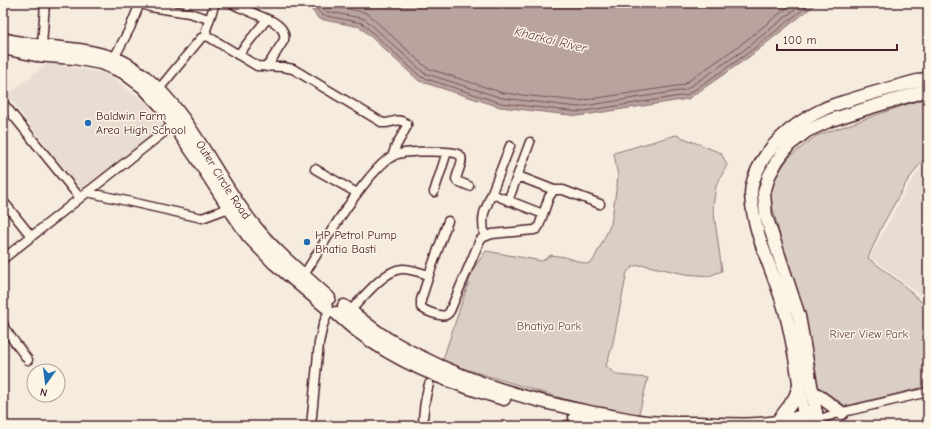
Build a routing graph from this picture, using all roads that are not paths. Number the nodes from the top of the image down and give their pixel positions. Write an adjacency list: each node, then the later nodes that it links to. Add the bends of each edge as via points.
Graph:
1 (45, 3): 8 (street)
2 (215, 3): 4 (street)
3 (231, 3): 5 (street)
4 (209, 19): 6 (street); 11 (street, via 189,12 150,7 140,3)
5 (267, 19): 10 (street); 12 (street, via 281,28 285,35)
6 (207, 36): 10 (street); 14 (street, via 201,38)
7 (3, 39): 8 (main road, Outer Circle Road)
8 (42, 46): 11 (main road, Outer Circle Road, via 87,51)
9 (3, 48): 17 (main road, Outer Circle Road, via 101,63 122,72 143,87)
10 (238, 55): 12 (street, via 254,65)
11 (114, 58): 14 (main road, Outer Circle Road, via 136,70)
12 (267, 67): 21 (street, via 293,70 383,123 399,120 406,123 407,126)
13 (928, 78): 46 (main road, via 857,98 825,109 802,121 768,152 756,172 751,192 753,210 784,308)
14 (159, 90): 17 (main road, Outer Circle Road)
15 (928, 90): 47 (main road, via 865,108 807,131 776,161 769,176 764,193 766,216 799,316)
16 (3, 104): 30 (street)
17 (178, 121): 26 (street); 34 (main road, Outer Circle Road, via 196,157); 40 (main road, Outer Circle Road, via 252,223 266,240)
18 (530, 142): 23 (street)
19 (510, 146): 29 (street)
20 (447, 152): 21 (street, via 404,152); 24 (street, via 458,153 462,158 456,179 459,183); 27 (street)
21 (392, 157): 28 (street, via 377,169)
22 (315, 169): 28 (street)
23 (518, 176): 25 (street); 32 (street)
24 (469, 186)
25 (554, 190): 33 (street, via 563,190); 35 (street)
26 (87, 192): 30 (street); 34 (street, via 202,218)
27 (434, 192)
28 (357, 193): 40 (street)
29 (492, 194): 32 (street); 38 (street, via 484,213)
30 (80, 198): 37 (street)
31 (3, 201): 37 (street)
32 (508, 201): 35 (street)
33 (600, 204)
34 (228, 208): 42 (main road, Outer Circle Road, via 248,236 274,263)
35 (543, 214): 38 (street, via 537,229)
36 (448, 221): 41 (street)
37 (31, 236): 39 (street)
38 (484, 236): 41 (street, via 450,311 445,316 431,313 421,307)
39 (4, 256)
40 (304, 275): 42 (main road, Outer Circle Road)
41 (429, 275): 42 (street, via 403,268 396,270)
42 (336, 308): 52 (main road, via 392,341 470,379 528,398); 53 (street, via 323,325 319,343); 55 (main road, via 360,333 421,369 487,394)
43 (3, 323): 44 (street)
44 (28, 360)
45 (429, 384): 54 (street)
46 (799, 386): 50 (main road); 51 (main road, via 795,397)
47 (812, 391): 49 (main road); 50 (main road)
48 (928, 392): 49 (street)
49 (838, 414): 50 (street)
50 (810, 418): 51 (main road); 56 (main road)
51 (777, 422): 52 (main road)
52 (651, 424)
53 (311, 426)
54 (423, 426)
55 (616, 426)
56 (793, 426)

